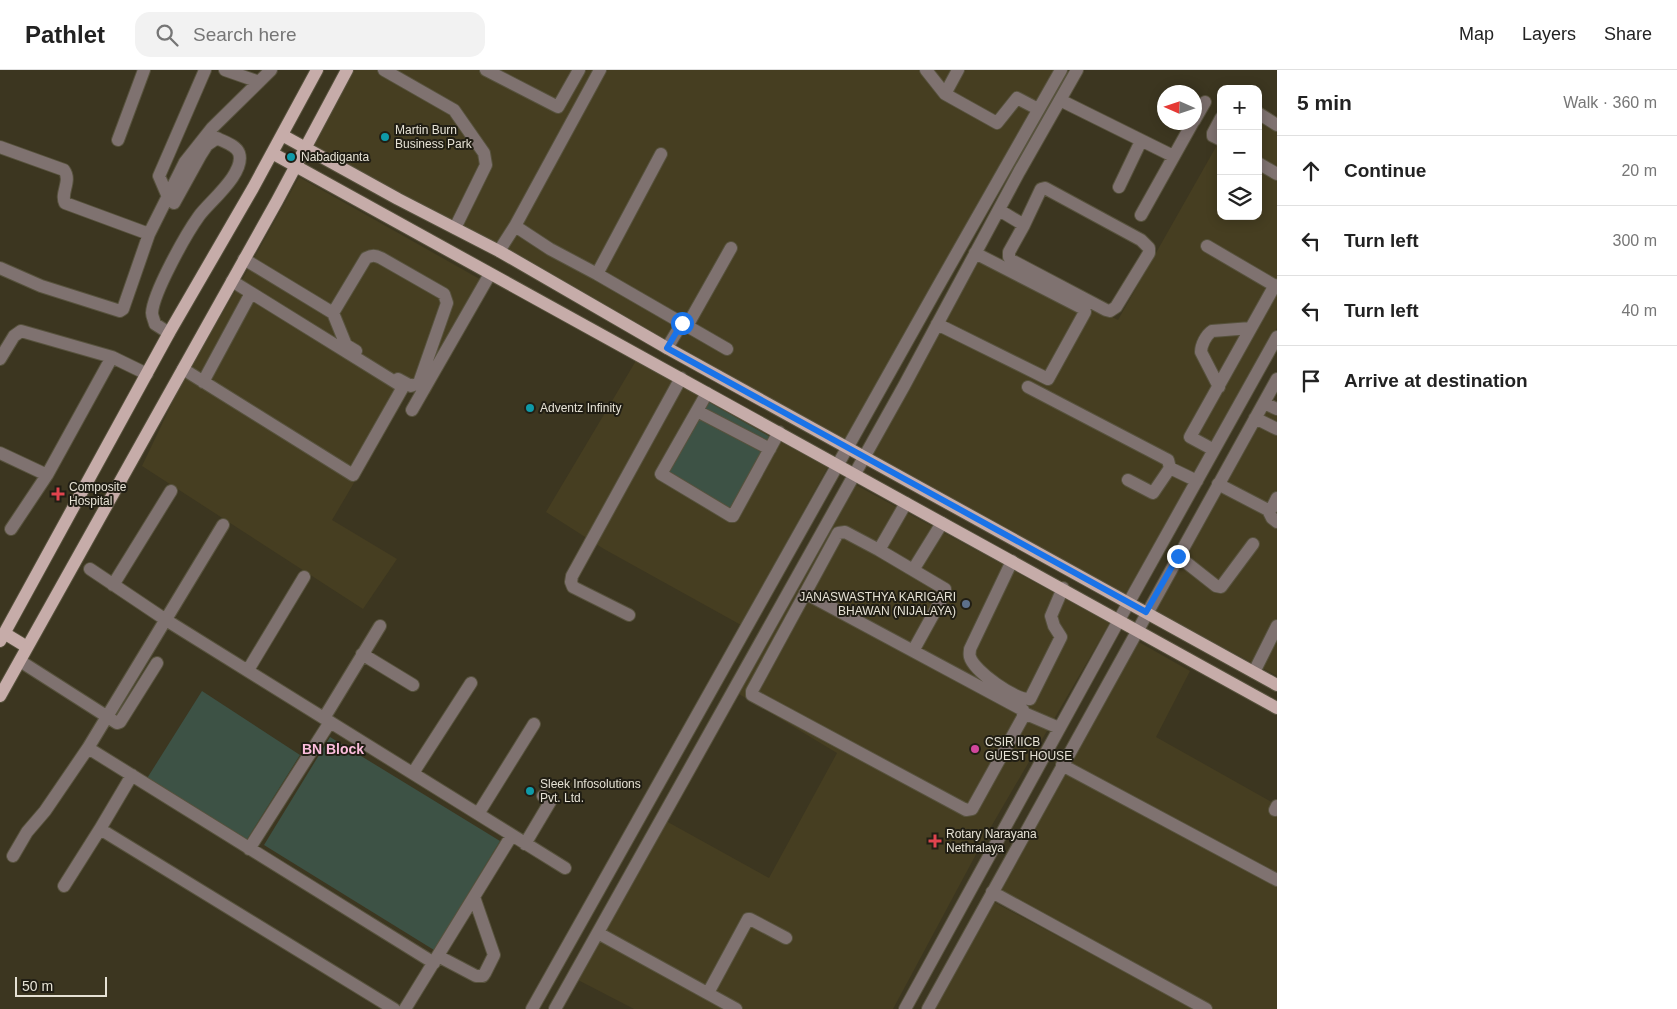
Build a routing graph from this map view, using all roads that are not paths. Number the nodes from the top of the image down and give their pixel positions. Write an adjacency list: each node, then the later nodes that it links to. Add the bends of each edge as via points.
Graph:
1 (144, 70): 28 (street)
2 (206, 70): 39 (street, via 159,176)
3 (225, 70): 15 (street)
4 (271, 70): 15 (street)
5 (317, 70): 26 (main road)
6 (347, 70): 31 (main road)
7 (384, 70): 44 (street, via 454,110 484,153 486,165)
8 (486, 70): 9 (street, via 558,107)
9 (578, 70)
10 (600, 70): 43 (street)
11 (926, 70): 16 (street)
12 (958, 70): 16 (street)
13 (1061, 70): 20 (street)
14 (1077, 70): 17 (street)
15 (259, 82): 39 (street, via 212,128 185,162)
16 (945, 94): 20 (street, via 998,123 1017,98)
17 (1060, 100): 24 (street); 29 (street)
18 (1205, 102): 19 (street)
19 (1202, 107)
20 (1036, 113): 24 (street); 57 (street)
21 (1262, 116): 23 (street)
22 (1217, 125): 27 (street, via 1212,133)
23 (1277, 125)
24 (1045, 126): 40 (street)
25 (1189, 130): 34 (street)
26 (282, 135): 31 (main road); 32 (main road)
27 (1217, 138)
28 (118, 140)
29 (1141, 141): 34 (street); 38 (street)
30 (0, 147): 45 (street, via 64,170 67,175 65,204)
31 (305, 148): 36 (main road); 44 (main road)
32 (272, 153): 36 (main road); 63 (main road)
33 (661, 154): 53 (street)
34 (1173, 156): 41 (street)
35 (1262, 165): 37 (street)
36 (296, 166): 50 (main road); 52 (main road)
37 (1277, 174)
38 (1119, 187)
39 (168, 197): 45 (street)
40 (999, 210): 42 (street); 49 (street)
41 (1141, 215)
42 (1024, 225): 42 (street, via 1009,252 1011,260 1110,311 1116,307 1149,253 1149,248 1141,240 1045,188 1037,195)
43 (515, 226): 48 (street); 53 (street)
44 (455, 228): 48 (main road)
45 (154, 232): 51 (street, via 122,310 41,286); 63 (street, via 207,145 217,138 232,146 239,154 234,174 199,216 156,298 152,314 154,324)
46 (1207, 246): 55 (street)
47 (731, 248): 61 (street)
48 (499, 251): 65 (main road)
49 (976, 253): 58 (street); 60 (street, via 1085,312 1048,379)
50 (244, 259): 54 (main road); 59 (street)
51 (0, 268)
52 (490, 274): 71 (main road); 78 (street)
53 (597, 274): 61 (street)
54 (232, 281): 56 (street); 69 (main road)
55 (1276, 286): 62 (street)
56 (251, 293): 73 (street); 73 (street, via 403,387 353,475)
57 (930, 304): 58 (street); 84 (street)
58 (945, 310): 60 (street)
59 (333, 313): 59 (street, via 366,258 371,256 381,258 444,294 447,303 419,383 411,386 346,345)
60 (937, 324): 88 (street)
61 (684, 325): 65 (street); 66 (street)
62 (1251, 328): 75 (street); 75 (street, via 1212,331 1208,335 1201,352)
63 (169, 333): 70 (main road)
64 (1277, 337): 86 (street)
65 (667, 348): 84 (main road)
66 (727, 349)
67 (112, 357): 68 (street, via 21,331 14,336); 70 (street); 92 (street)
68 (0, 359)
69 (183, 369): 73 (street); 123 (main road)
70 (147, 374): 122 (main road)
71 (681, 378): 76 (main road); 116 (street, via 572,576 573,587)
72 (1277, 379): 77 (street)
73 (203, 382)
74 (1028, 387): 90 (street, via 1168,460)
75 (1219, 387): 86 (street, via 1190,437)
76 (708, 392): 80 (street); 83 (main road)
77 (1264, 403): 79 (street); 81 (street)
78 (412, 410)
79 (1277, 410)
80 (697, 411): 85 (street); 85 (street, via 661,474 731,516)
81 (1255, 418): 82 (street); 95 (street)
82 (1277, 429)
83 (779, 432): 85 (street); 89 (main road)
84 (846, 447): 88 (main road); 89 (street)
85 (770, 449)
86 (1214, 450): 94 (street)
87 (0, 453): 92 (street)
88 (864, 457): 91 (street); 114 (main road)
89 (837, 464): 91 (main road); 160 (street)
90 (1170, 468): 93 (street, via 1154,494); 94 (street)
91 (855, 474): 98 (main road); 158 (street)
92 (47, 475): 103 (street)
93 (1128, 480)
94 (1197, 480): 114 (street)
95 (1218, 484): 99 (street); 106 (street)
96 (171, 491): 111 (street)
97 (1277, 498): 99 (street)
98 (906, 503): 101 (main road); 105 (street)
99 (1268, 510): 100 (street)
100 (1277, 522)
101 (942, 523): 107 (main road); 109 (street)
102 (223, 525): 117 (street)
103 (11, 529)
104 (1253, 544): 106 (street, via 1221,587)
105 (879, 550): 109 (street); 113 (street, via 844,532 838,533)
106 (1178, 556): 115 (street)
107 (1012, 561): 112 (main road); 112 (street, via 969,656 992,681 1024,700 1030,699 1061,637 1052,616)
108 (90, 570): 111 (street)
109 (913, 570): 124 (street, via 945,590)
110 (304, 578): 128 (street)
111 (113, 585): 117 (street)
112 (1062, 588): 118 (main road)
113 (805, 592): 124 (street); 135 (street, via 752,696 969,810 972,810)
114 (1128, 603): 115 (main road); 118 (street)
115 (1146, 612): 121 (street); 129 (main road)
116 (630, 615)
117 (166, 620): 128 (street); 136 (street)
118 (1119, 620): 121 (main road); 139 (street)
119 (380, 626): 125 (street)
120 (1277, 626): 129 (street)
121 (1136, 630): 134 (main road); 141 (street)
122 (1, 636): 123 (main road)
123 (27, 647): 126 (main road)
124 (914, 651): 135 (street)
125 (362, 654): 132 (street); 137 (street)
126 (20, 661): 133 (main road); 136 (street)
127 (157, 663): 136 (street, via 120,722)
128 (248, 670): 137 (street)
129 (1254, 672): 131 (main road)
130 (470, 683): 142 (street)
131 (1277, 685)
132 (413, 686)
133 (0, 696)
134 (1277, 708)
135 (1024, 713): 139 (street)
136 (106, 716): 140 (street)
137 (327, 720): 142 (street); 149 (street)
138 (534, 724): 145 (street)
139 (1059, 728): 156 (street)
140 (88, 748): 143 (street); 150 (street)
141 (1062, 765): 152 (street); 154 (street)
142 (413, 773): 145 (street)
143 (132, 775): 146 (street); 149 (street)
144 (543, 796): 148 (street, via 550,802)
145 (478, 814): 147 (street)
146 (100, 829): 153 (street); 164 (street)
147 (512, 835): 148 (street); 155 (street)
148 (525, 844): 151 (street)
149 (250, 849): 162 (street)
150 (13, 856)
151 (565, 868)
152 (1277, 880)
153 (64, 886)
154 (992, 892): 157 (street); 171 (street)
155 (474, 897): 162 (street); 162 (street, via 494,955 485,973 476,976)
156 (956, 916): 157 (street); 169 (street)
157 (973, 928): 170 (street)
158 (598, 932): 161 (street); 163 (street)
159 (786, 938): 163 (street, via 748,920)
160 (570, 941): 161 (street); 166 (street)
161 (588, 950): 167 (street)
162 (436, 960): 165 (street)
163 (708, 994): 168 (street)
164 (394, 1009)
165 (405, 1009)
166 (532, 1009)
167 (555, 1009)
168 (736, 1009)
169 (905, 1009)
170 (928, 1009)
171 (1206, 1009)

